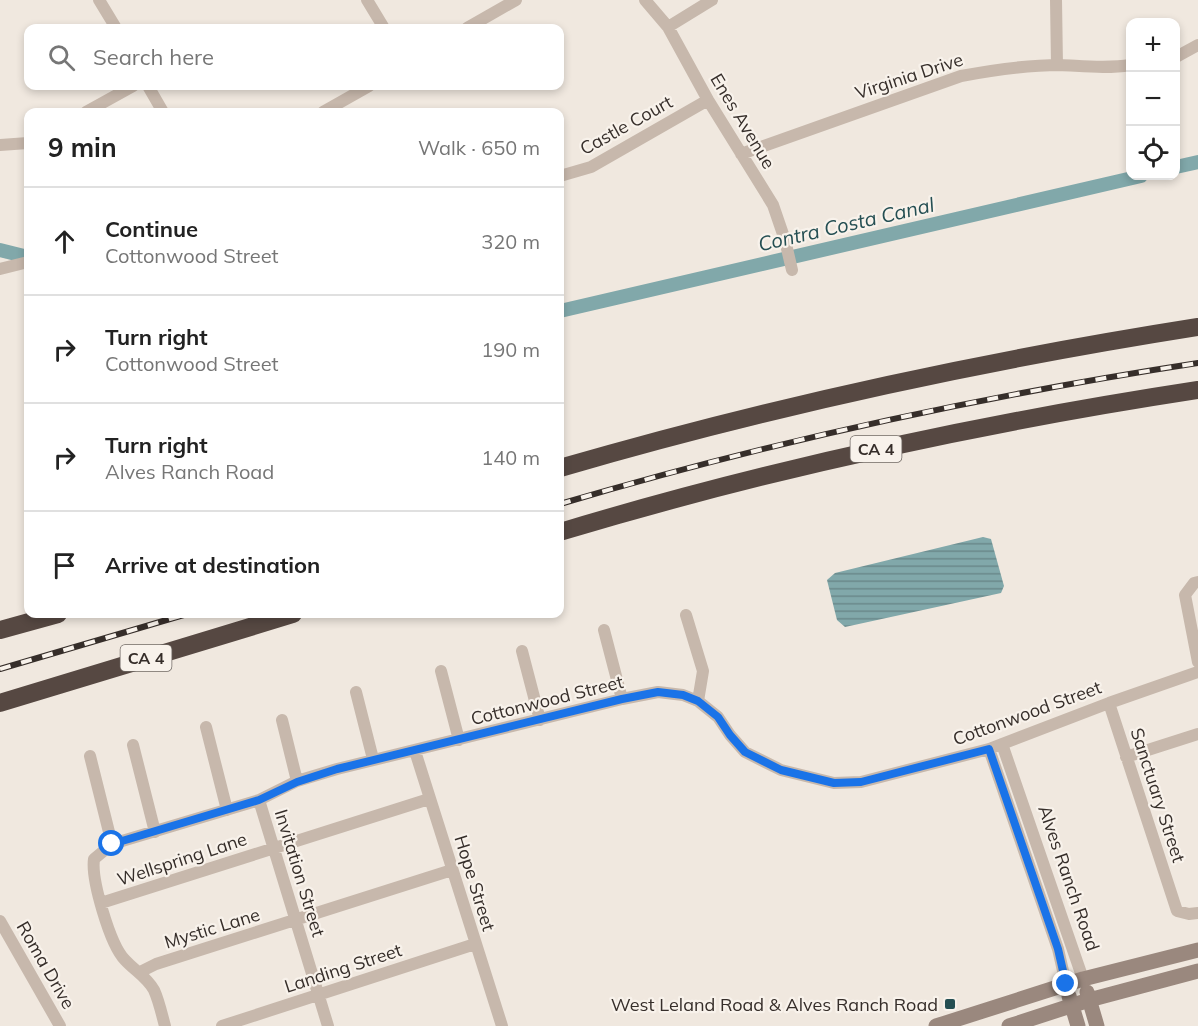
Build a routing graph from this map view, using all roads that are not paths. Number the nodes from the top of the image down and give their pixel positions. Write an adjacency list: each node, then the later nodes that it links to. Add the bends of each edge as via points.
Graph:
1 (99, 0): 7 (street)
2 (368, 0): 8 (street)
3 (516, 0): 9 (street)
4 (645, 0): 10 (street, Enes Avenue)
5 (712, 0): 10 (street)
6 (1056, 0): 13 (street)
7 (114, 24)
8 (382, 24)
9 (474, 24)
10 (668, 27): 18 (street, Enes Avenue)
11 (1198, 45): 12 (street)
12 (1180, 55)
13 (1057, 65): 14 (street, Virginia Drive); 24 (street, Virginia Drive, via 961,76)
14 (1126, 66)
15 (126, 90): 19 (street)
16 (150, 90): 20 (street)
17 (362, 90): 21 (street)
18 (708, 99): 24 (street, Enes Avenue); 25 (street, Castle Court, via 591,167)
19 (93, 108)
20 (162, 108)
21 (330, 108)
22 (24, 143): 23 (street)
23 (0, 145)
24 (741, 154): 28 (street, Enes Avenue, via 773,205)
25 (564, 175)
26 (24, 263): 27 (street)
27 (0, 269)
28 (792, 270)
29 (1198, 327): 31 (highway, via 912,378 693,430)
30 (1198, 390): 32 (highway, CA 4, via 1031,418 810,464)
31 (564, 467)
32 (564, 531)
33 (1198, 582): 40 (street, via 1185,595)
34 (686, 615): 45 (street, via 703,671)
35 (44, 618): 37 (highway)
36 (280, 618): 46 (highway, CA 4)
37 (0, 630)
38 (604, 630): 44 (street)
39 (522, 651): 49 (street)
40 (1198, 662)
41 (441, 671): 52 (street)
42 (1198, 672): 47 (street, Cottonwood Street)
43 (356, 692): 59 (street)
44 (622, 699): 45 (street, Cottonwood Street, via 658,692); 49 (street, Cottonwood Street)
45 (698, 701): 55 (street, Cottonwood Street, via 718,717 745,752 781,770 834,783 861,782)
46 (0, 703)
47 (1108, 703): 53 (street, Cottonwood Street); 58 (street, Sanctuary Street)
48 (282, 720): 60 (street)
49 (540, 720): 52 (street, Cottonwood Street)
50 (206, 727): 63 (street)
51 (1198, 734): 58 (street)
52 (459, 740): 56 (street, Cottonwood Street)
53 (1002, 744): 55 (street, Cottonwood Street); 76 (street, Alves Ranch Road)
54 (133, 745): 64 (street)
55 (989, 749): 77 (street, Alves Ranch Road, via 1058,949)
56 (415, 751): 59 (street, Cottonwood Street); 61 (street, Hope Street)
57 (90, 756): 65 (street)
58 (1126, 757): 69 (street, Sanctuary Street, via 1177,912)
59 (373, 759): 60 (street, Cottonwood Street)
60 (297, 782): 62 (street, Cottonwood Street)
61 (429, 799): 66 (street, Wellspring Lane); 67 (street, Hope Street)
62 (259, 800): 63 (street, Cottonwood Street); 66 (street, Invitation Street)
63 (227, 810): 64 (street, Cottonwood Street)
64 (155, 832): 65 (street, Cottonwood Street)
65 (112, 844): 68 (street, Cottonwood Street, via 94,859)
66 (273, 848): 68 (street, Wellspring Lane); 71 (street, Invitation Street)
67 (452, 870): 71 (street, Mystic Lane); 72 (street, Hope Street)
68 (101, 903): 75 (street, via 116,949)
69 (1198, 913)
70 (0, 921): 82 (street, Roma Drive)
71 (296, 921): 75 (street, Mystic Lane); 78 (street, Invitation Street)
72 (475, 944): 78 (street, Landing Street); 81 (street, Hope Street)
73 (1198, 950): 76 (main road)
74 (1198, 971): 79 (main road)
75 (140, 972): 83 (street, via 154,990)
76 (1083, 979): 77 (main road); 79 (main road, Alves Ranch Road)
77 (1066, 984): 80 (main road, Alves Ranch Road); 86 (main road)
78 (319, 995): 84 (street, Landing Street); 85 (street, Invitation Street)
79 (1089, 1000): 80 (main road); 89 (main road, Alves Ranch Road)
80 (1072, 1006): 87 (main road); 88 (main road, Alves Ranch Road)
81 (497, 1025)
82 (60, 1026)
83 (165, 1026)
84 (222, 1026)
85 (328, 1026)
86 (936, 1026)
87 (1009, 1026)
88 (1078, 1026)
89 (1097, 1026)

